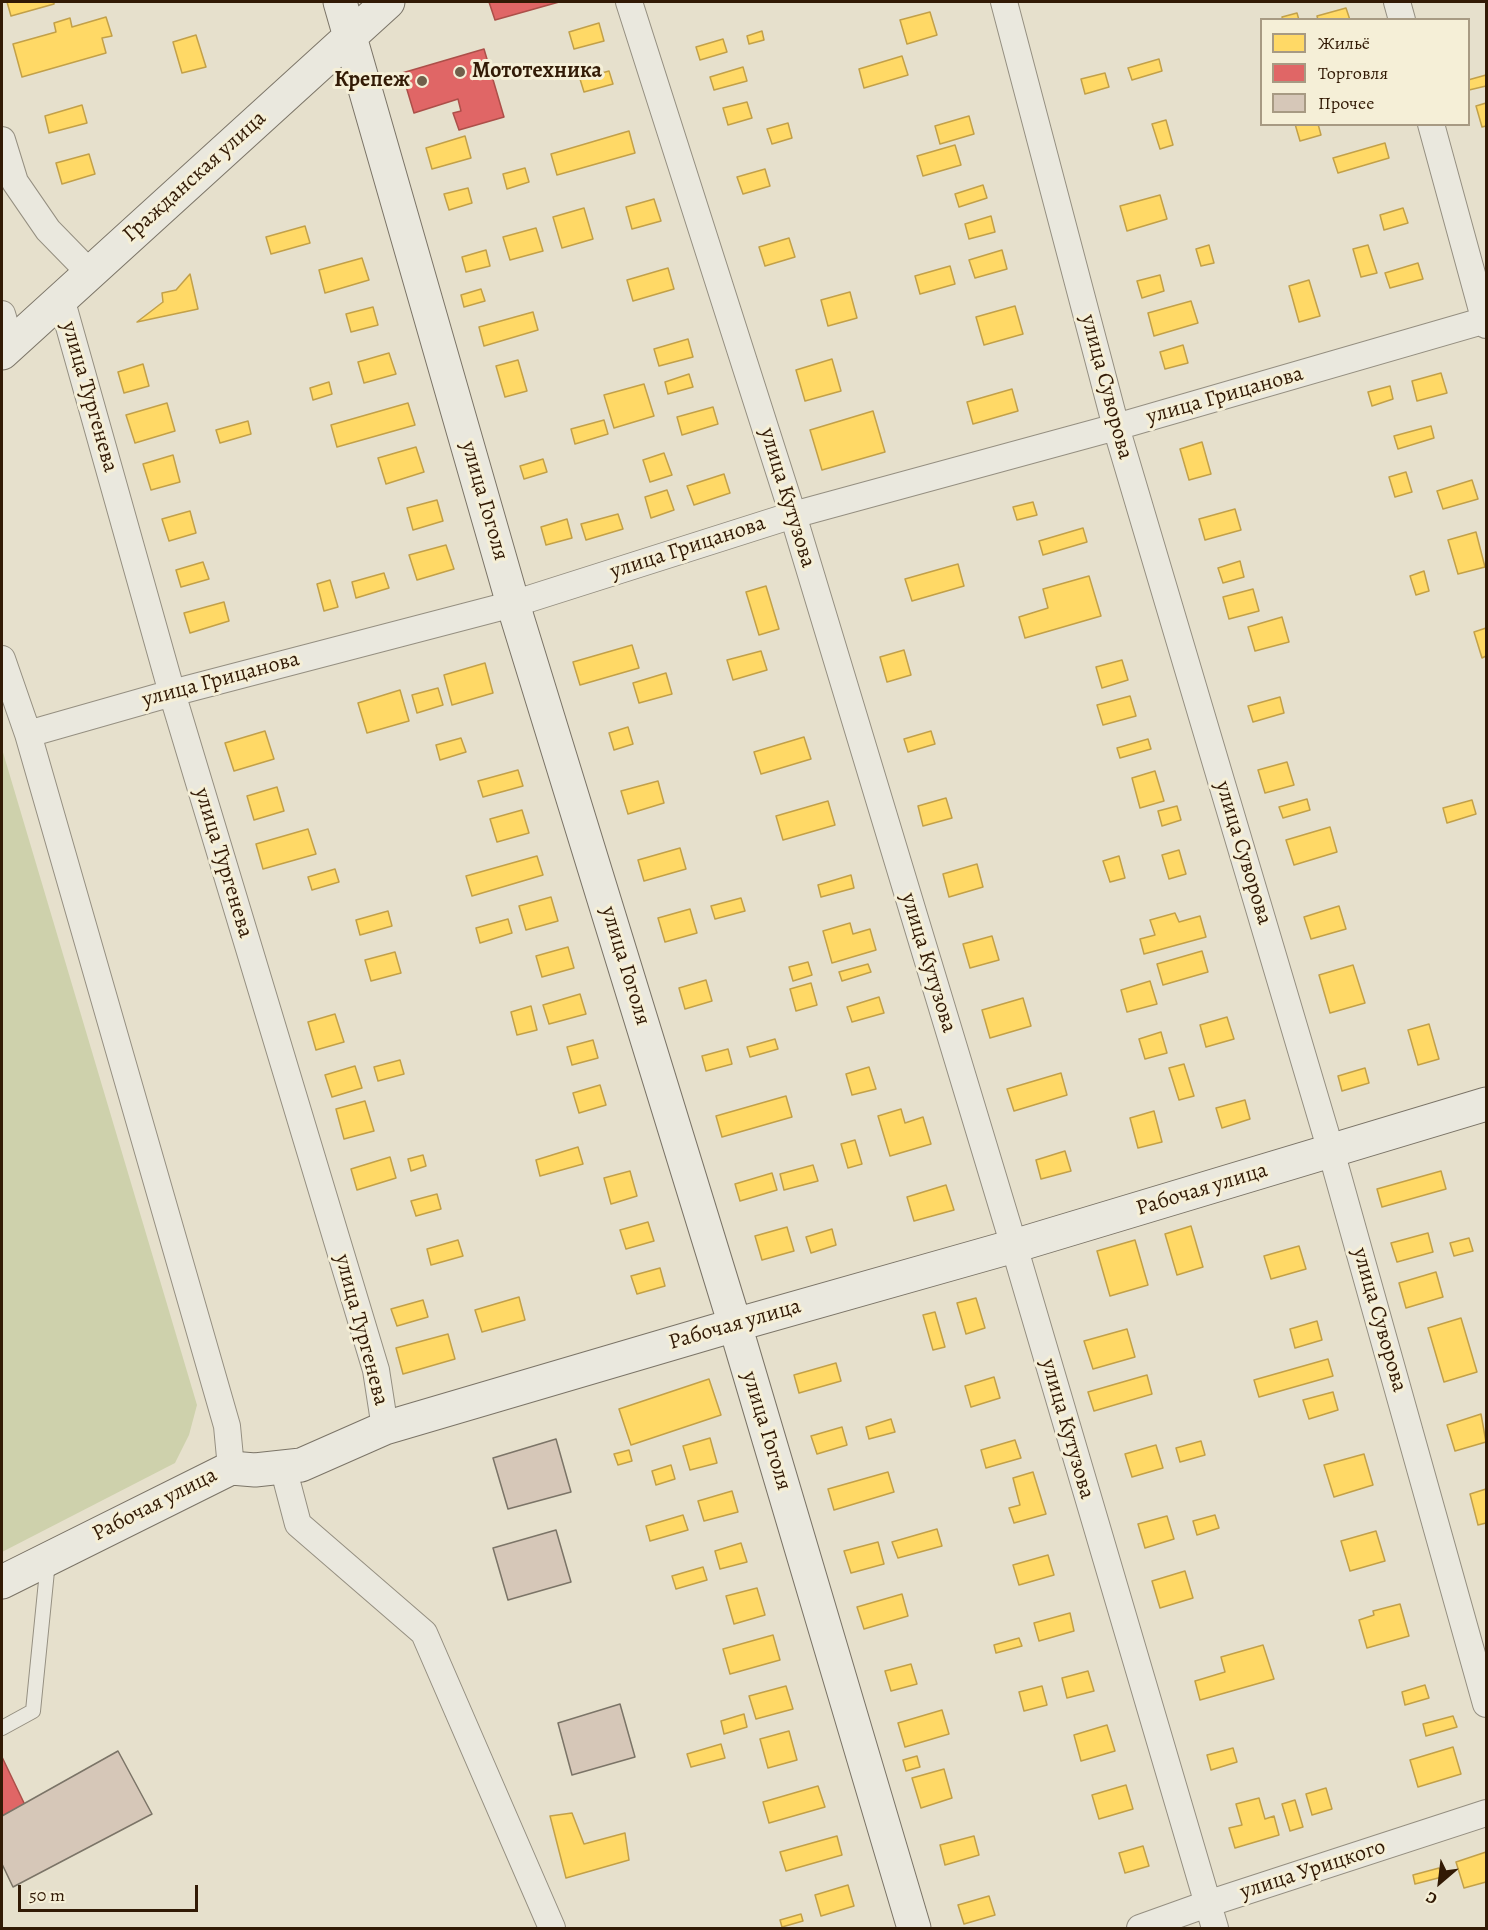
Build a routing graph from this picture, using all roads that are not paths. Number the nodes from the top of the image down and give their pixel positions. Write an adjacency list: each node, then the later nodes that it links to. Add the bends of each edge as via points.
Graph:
1 (340, 2): 7 (main road, улица Гоголя)
2 (388, 2): 7 (main road, Гражданская улица)
3 (629, 2): 16 (street, улица Кутузова)
4 (1004, 2): 15 (street, улица Суворова)
5 (1397, 2): 6 (street)
6 (1401, 18)
7 (351, 36): 10 (main road, Гражданская улица); 17 (main road, улица Гоголя)
8 (1432, 126): 13 (street)
9 (2, 140): 10 (street, via 15,182 48,230)
10 (89, 272): 11 (main road, Гражданская улица)
11 (61, 298): 14 (main road, Гражданская улица); 19 (street, улица Тургенева)
12 (2, 314): 14 (street)
13 (1486, 322): 15 (street, улица Грицанова)
14 (6, 349)
15 (1116, 427): 16 (street, улица Грицанова); 22 (street, улица Суворова)
16 (793, 515): 17 (street, улица Грицанова); 23 (street, улица Кутузова)
17 (513, 604): 19 (street, улица Грицанова); 24 (main road, улица Гоголя)
18 (2, 659): 20 (street)
19 (172, 693): 20 (street, улица Грицанова); 25 (street, улица Тургенева, via 376,1370)
20 (28, 734): 26 (street, via 228,1426)
21 (1486, 1104): 22 (main road, Рабочая улица)
22 (1331, 1151): 23 (main road, Рабочая улица); 30 (street, улица Суворова)
23 (1014, 1246): 24 (main road, Рабочая улица); 33 (street, улица Кутузова)
24 (735, 1325): 25 (main road, Рабочая улица); 35 (main road, улица Гоголя)
25 (385, 1428): 27 (main road, Рабочая улица, via 301,1466)
26 (231, 1467): 27 (main road, Рабочая улица); 28 (main road, Рабочая улица)
27 (283, 1467): 34 (street, via 298,1524 424,1633)
28 (48, 1559): 29 (main road, Рабочая улица); 31 (lane, via 33,1711)
29 (2, 1582)
30 (1486, 1704)
31 (2, 1728)
32 (1486, 1813): 33 (street, улица Урицкого)
33 (1207, 1904): 36 (street, улица Урицкого); 37 (street, улица Кутузова)
34 (552, 1929)
35 (914, 1929)
36 (1140, 1929)
37 (1215, 1929)

